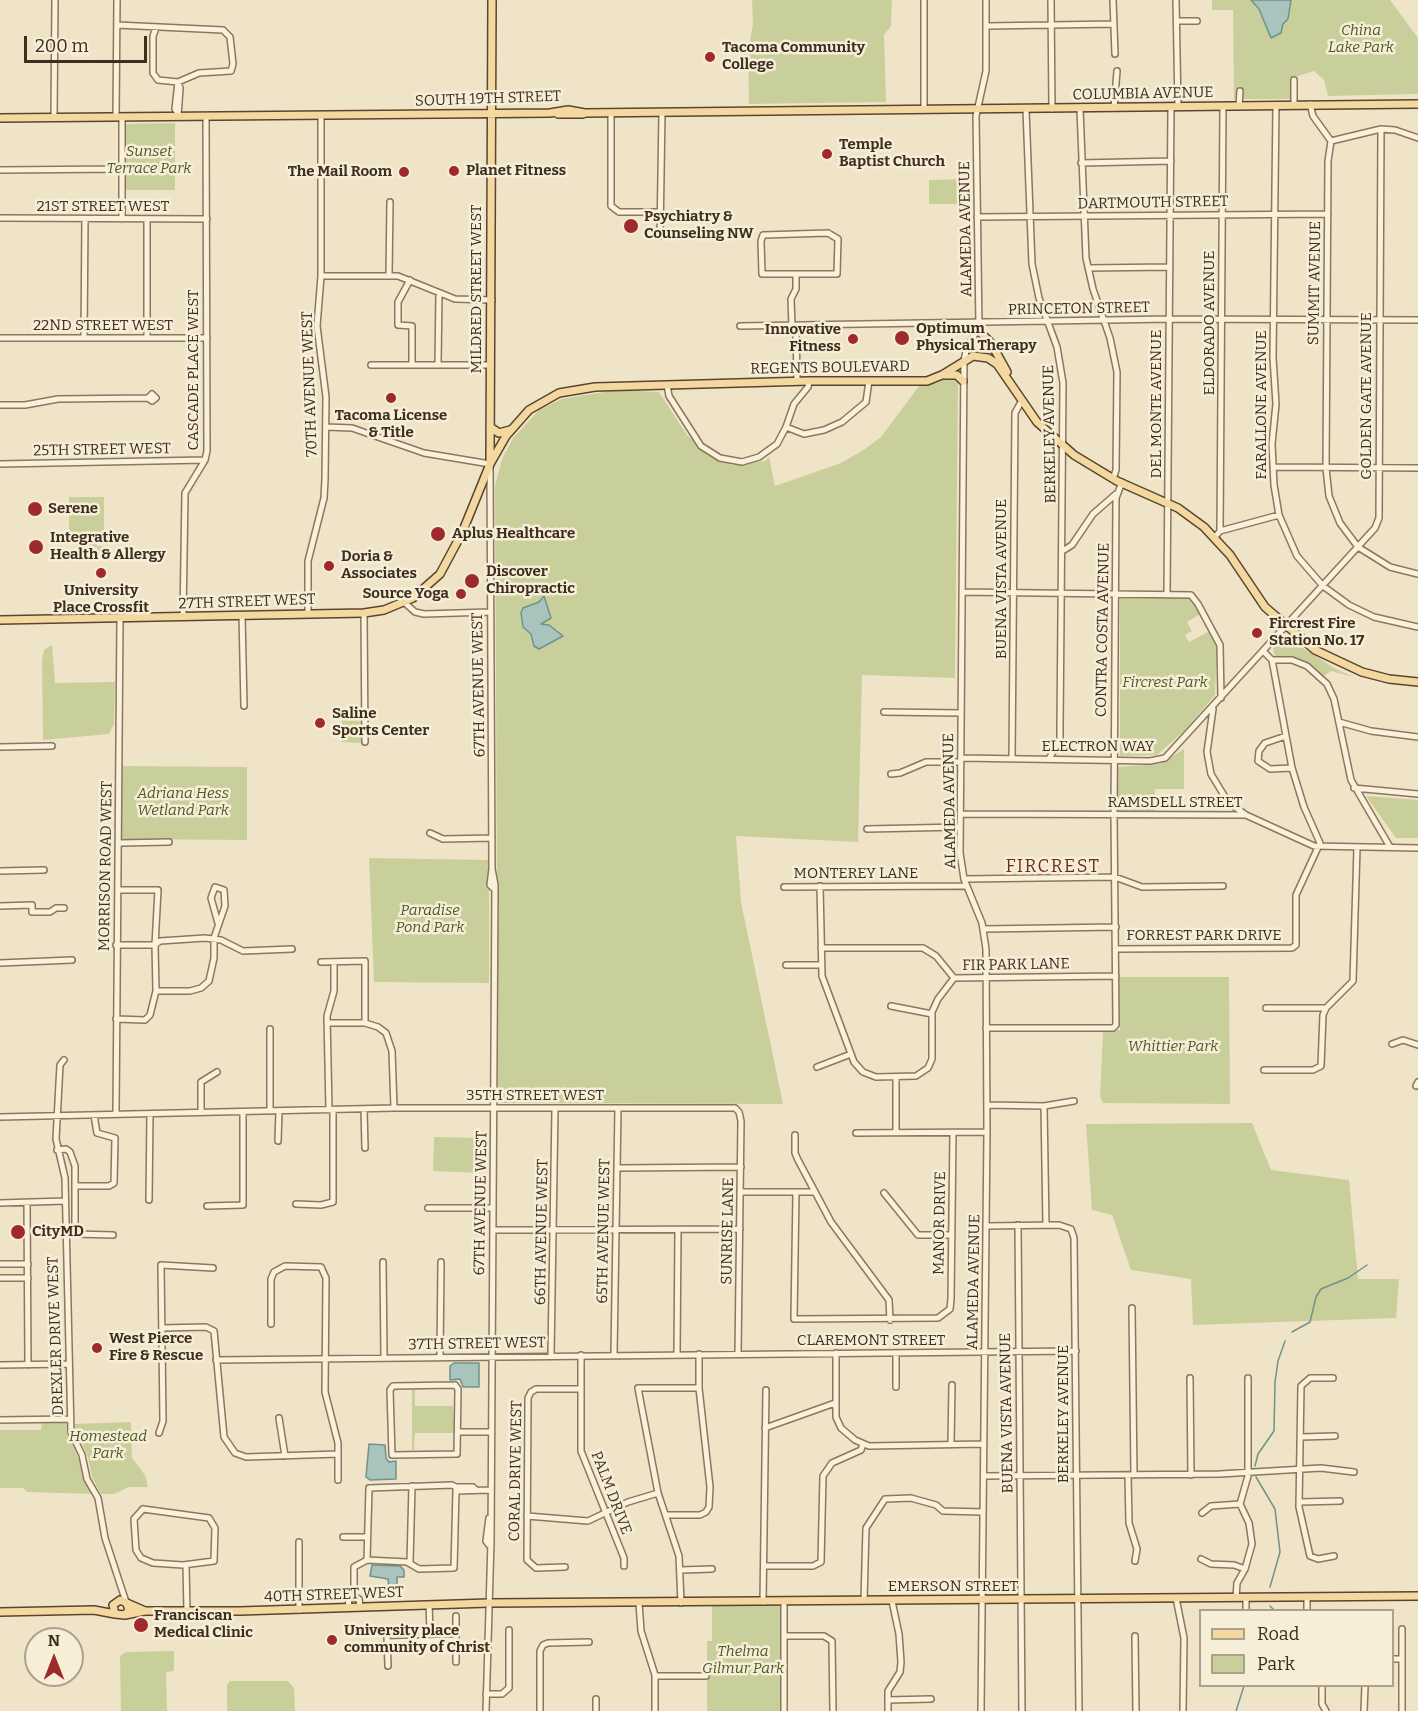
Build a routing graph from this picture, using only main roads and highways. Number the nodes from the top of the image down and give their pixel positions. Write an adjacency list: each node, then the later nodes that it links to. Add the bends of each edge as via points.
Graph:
1 (492, 0): 4 (main road, MILDRED STREET WEST)
2 (1418, 104): 3 (main road, COLUMBIA AVENUE)
3 (977, 109): 4 (main road, SOUTH 19TH STREET, via 611,113 576,110)
4 (492, 114): 5 (main road, SOUTH 19TH STREET); 10 (main road, MILDRED STREET WEST)
5 (0, 118)
6 (979, 326): 9 (main road, via 999,356)
7 (942, 375): 8 (main road, via 957,375); 9 (main road, REGENTS BOULEVARD, via 973,356 991,360 1002,369); 11 (main road, REGENTS BOULEVARD, via 927,381 797,381 568,390 529,410)
8 (963, 381)
9 (1012, 389): 15 (main road, via 1037,422 1064,447 1113,478 1168,503 1215,537 1265,608 1315,650 1347,667 1389,679)
10 (490, 427): 11 (main road, via 499,433); 12 (main road, MILDRED STREET WEST)
11 (510, 430): 12 (main road, REGENTS BOULEVARD)
12 (490, 464): 13 (main road, REGENTS BOULEVARD, via 448,562 427,587)
13 (405, 603): 14 (main road, 27TH STREET WEST, via 364,613)
14 (0, 620)
15 (1418, 682)
16 (1418, 1596): 19 (main road, EMERSON STREET)
17 (116, 1602): 18 (main road, 40TH STREET WEST); 20 (main road); 23 (main road)
18 (127, 1603): 21 (main road, 40TH STREET WEST); 24 (main road, via 129,1610)
19 (489, 1604): 21 (main road, 40TH STREET WEST)
20 (94, 1610): 22 (main road); 23 (main road)
21 (145, 1611): 24 (main road, 40TH STREET WEST)
22 (0, 1612)
23 (115, 1614): 24 (main road, 40TH STREET WEST)
24 (125, 1615)

